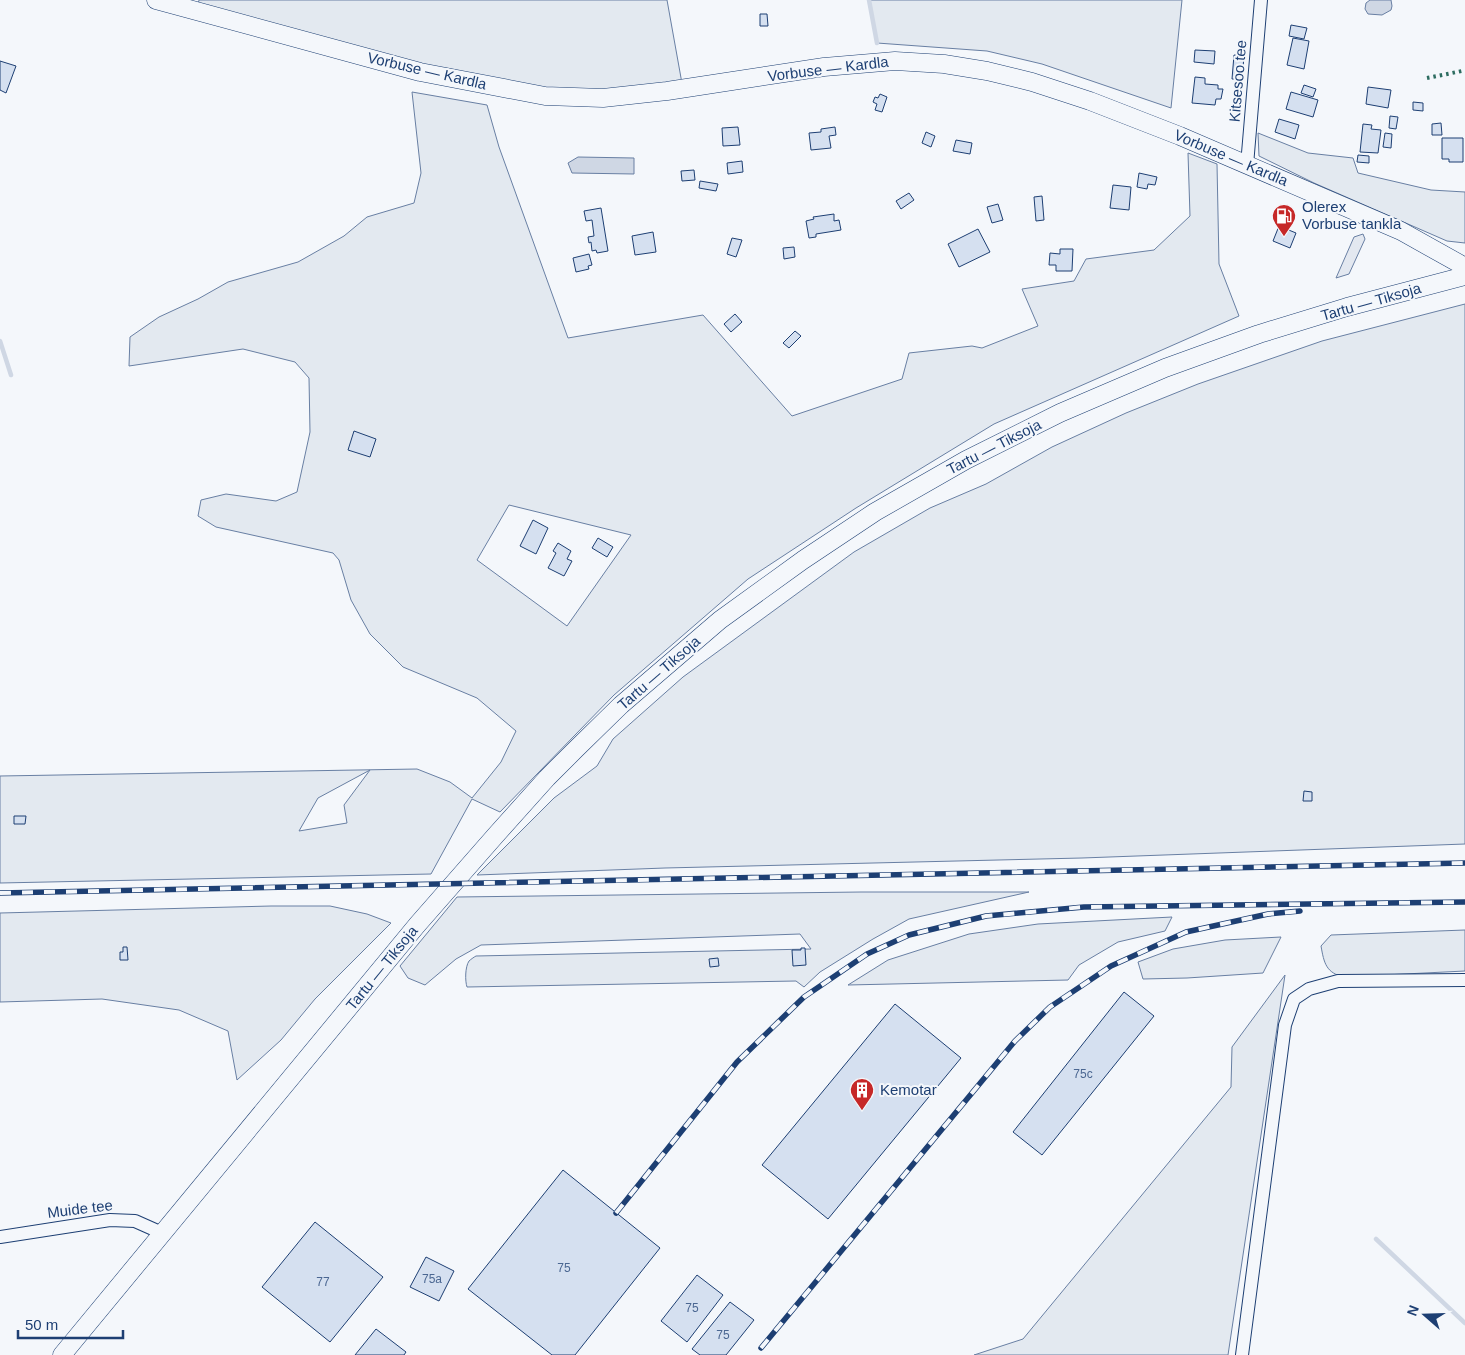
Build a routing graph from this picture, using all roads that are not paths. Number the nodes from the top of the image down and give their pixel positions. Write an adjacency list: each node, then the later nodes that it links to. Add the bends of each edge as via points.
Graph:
1 (156, 0): 3 (main road, Vorbuse — Kardla, via 420,72 545,96 612,97 824,67 894,61 944,64 1032,82 1090,101)
2 (1261, 0): 3 (street, Kitsesoo tee)
3 (1246, 165): 4 (main road, Vorbuse — Kardla, via 1409,235 1460,264)
4 (1465, 276): 6 (main road, Tartu — Tiksoja, via 1259,334 1165,368 1060,413 966,460 875,512 720,620 621,705 547,778 417,925)
5 (1465, 980): 9 (street, via 1338,981 1310,988 1294,999 1285,1026)
6 (162, 1233): 7 (street, Muide tee, via 135,1221 110,1220); 8 (main road, Tartu — Tiksoja)
7 (0, 1237)
8 (62, 1355)
9 (1242, 1355)

